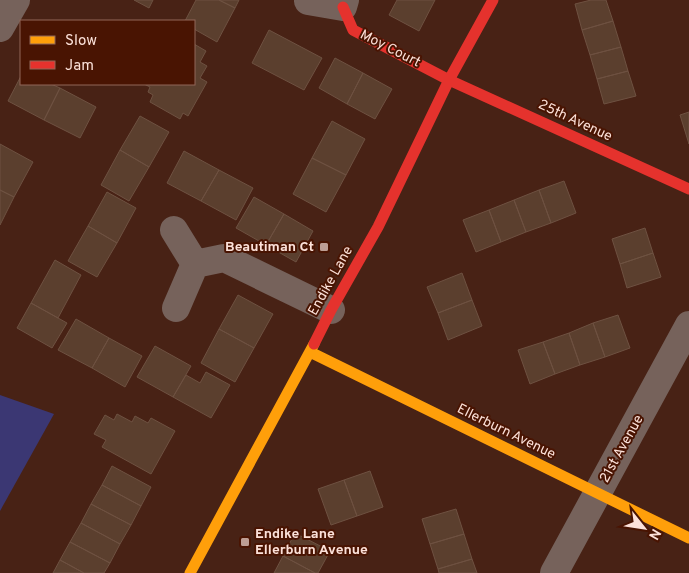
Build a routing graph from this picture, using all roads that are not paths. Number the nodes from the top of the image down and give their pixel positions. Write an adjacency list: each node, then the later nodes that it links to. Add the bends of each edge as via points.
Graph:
1 (16, 0): 5 (street)
2 (493, 0): 6 (street, Endike Lane)
3 (308, 1): 4 (street, Moy Court)
4 (344, 4): 6 (street, Moy Court, via 353,30)
5 (0, 28)
6 (449, 80): 7 (street, 25th Avenue); 11 (street, Endike Lane, via 378,227)
7 (689, 189)
8 (174, 230): 9 (street)
9 (195, 264): 10 (street); 11 (street, via 224,258)
10 (176, 308)
11 (331, 310): 13 (street, Endike Lane)
12 (689, 325): 14 (street, 21st Avenue)
13 (310, 352): 14 (street, Ellerburn Avenue); 16 (street, Endike Lane)
14 (597, 494): 15 (street, Ellerburn Avenue); 17 (street, 21st Avenue)
15 (689, 538)
16 (190, 573)
17 (554, 573)

